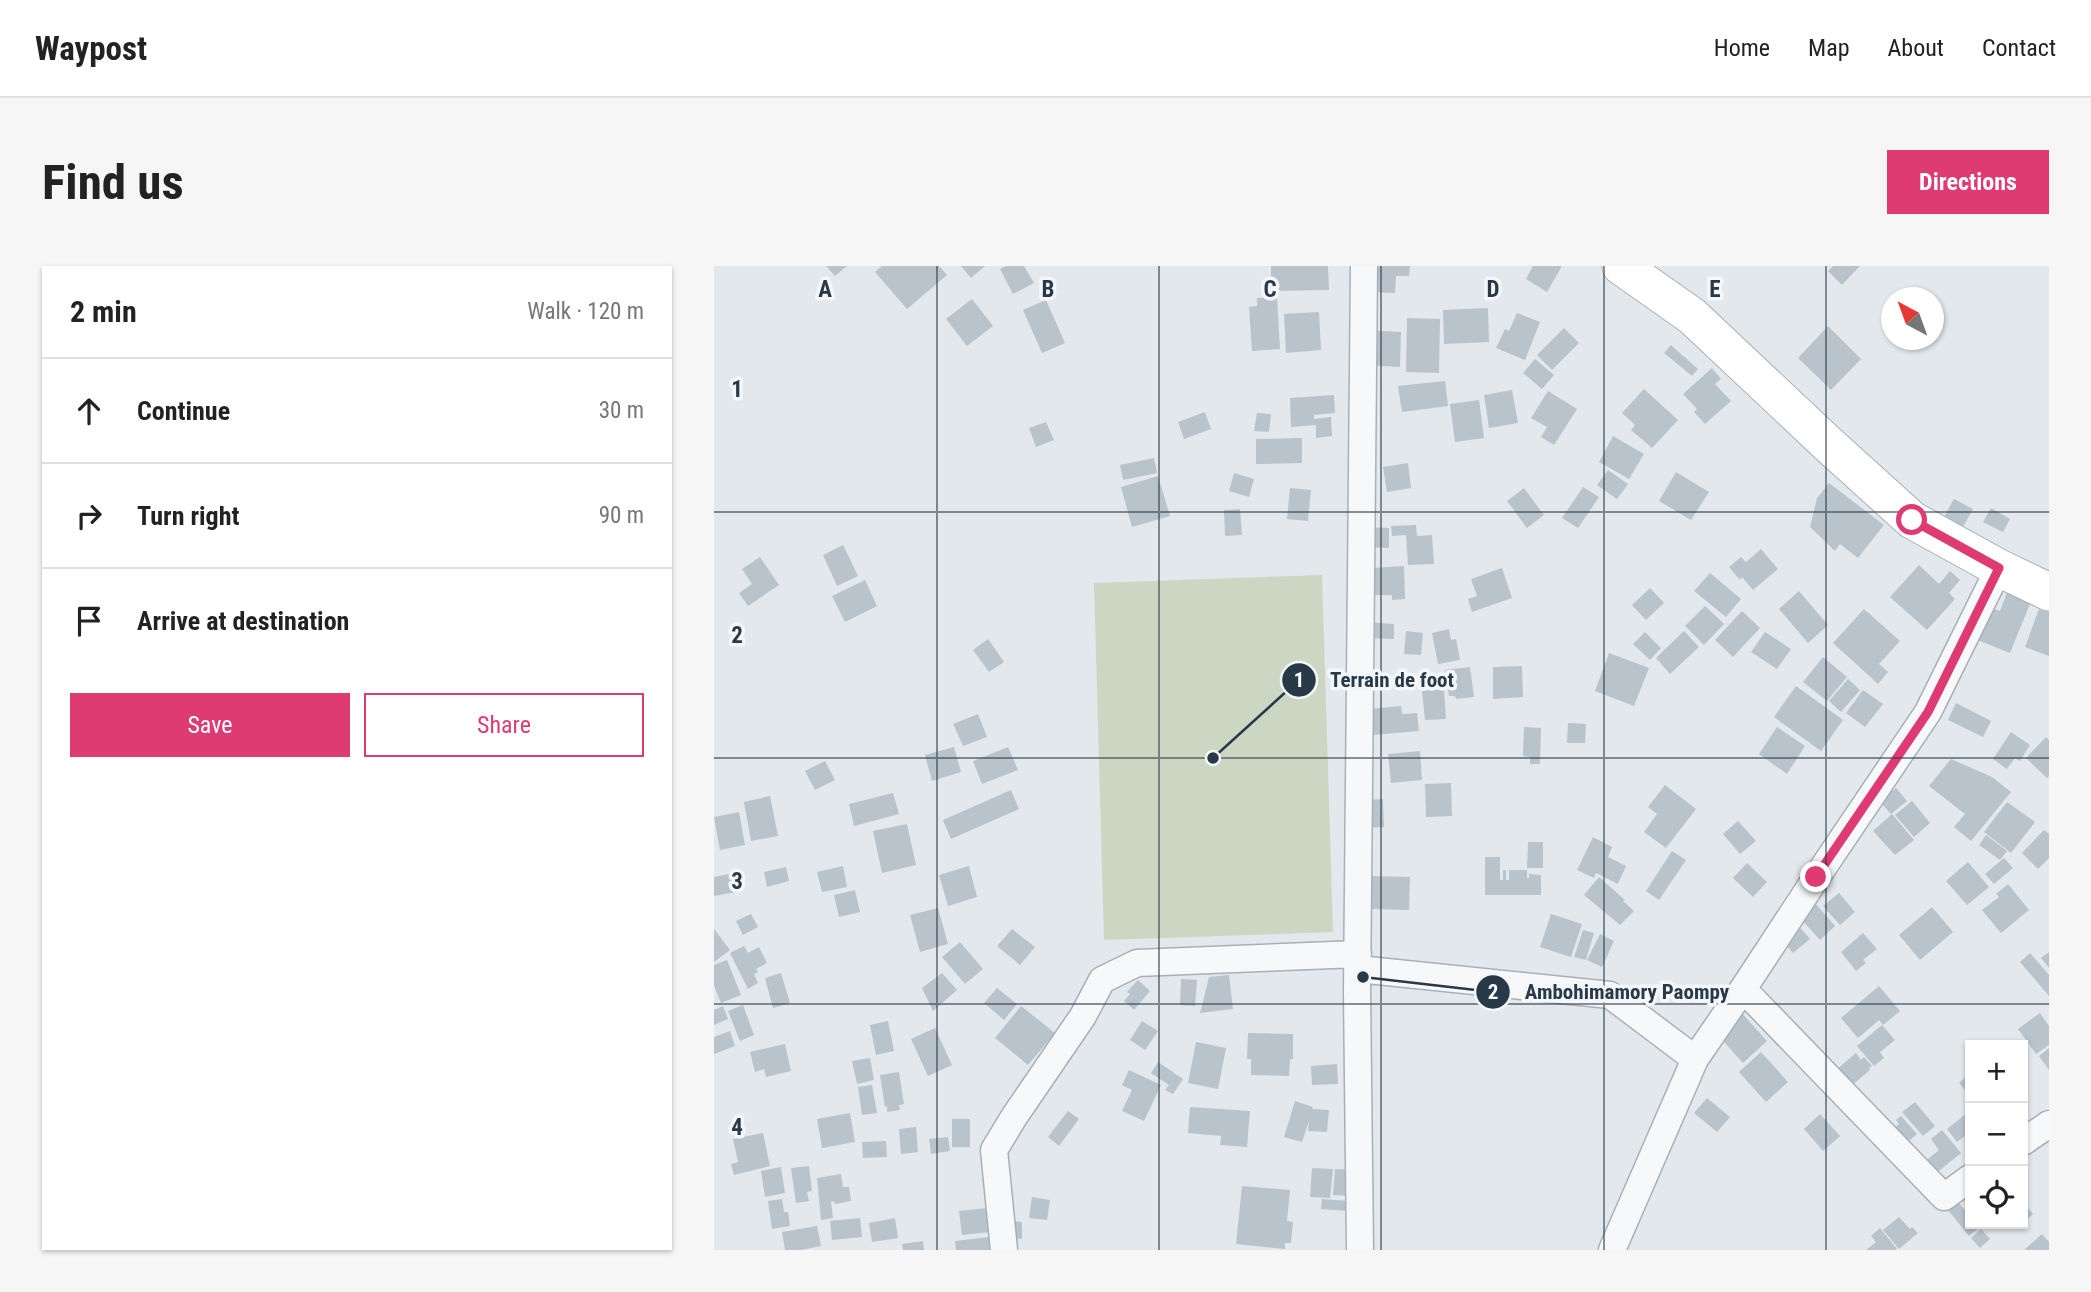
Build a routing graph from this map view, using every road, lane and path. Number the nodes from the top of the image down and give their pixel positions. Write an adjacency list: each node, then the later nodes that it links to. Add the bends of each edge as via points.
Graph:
1 (1364, 266): 5 (street)
2 (1621, 266): 3 (street, via 1692,316 1912,520)
3 (1999, 568): 4 (street); 6 (street, via 1928,712)
4 (2049, 592)
5 (1358, 961): 7 (street, via 1610,995); 11 (street, via 1137,963 1102,980 994,1150); 12 (street)
6 (1743, 989): 7 (street); 10 (street, via 1944,1197)
7 (1695, 1059): 13 (street)
8 (2049, 1124): 9 (street)
9 (2028, 1139)
10 (1965, 1182)
11 (1004, 1250)
12 (1360, 1250)
13 (1612, 1250)

